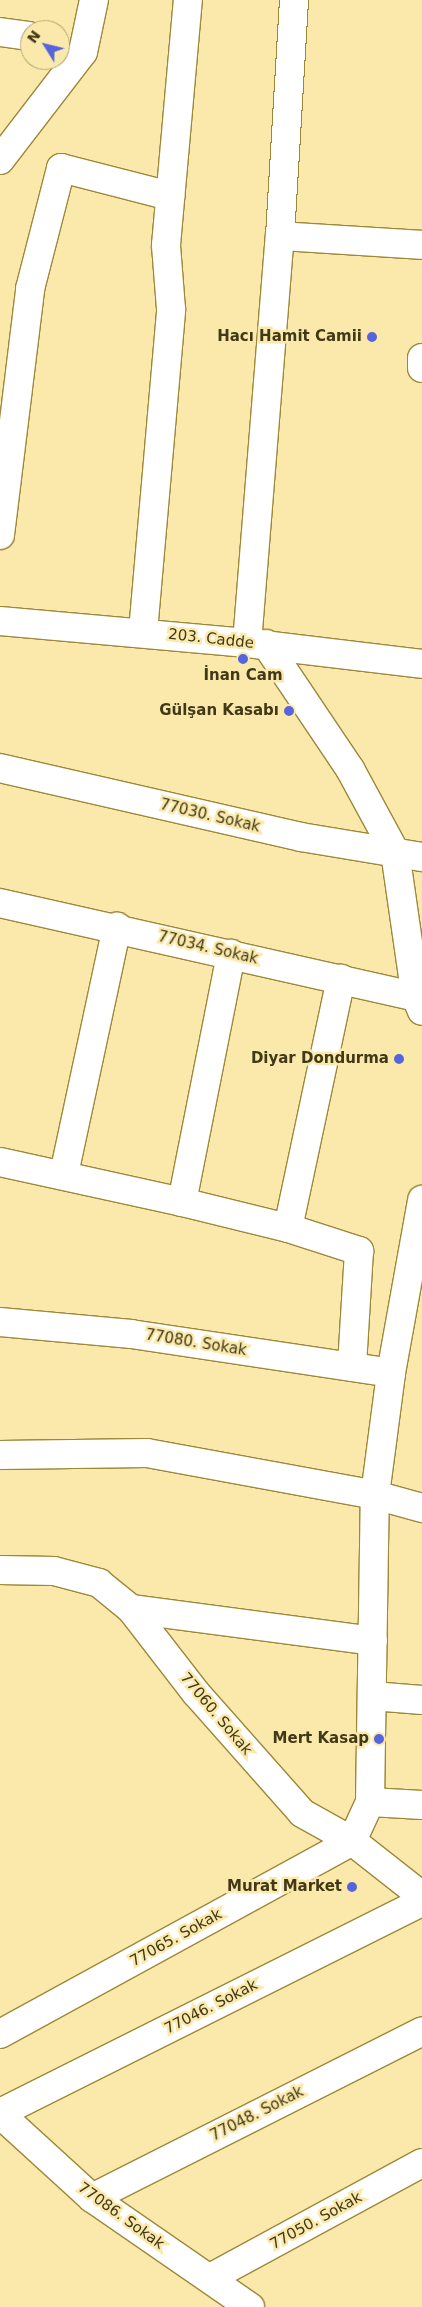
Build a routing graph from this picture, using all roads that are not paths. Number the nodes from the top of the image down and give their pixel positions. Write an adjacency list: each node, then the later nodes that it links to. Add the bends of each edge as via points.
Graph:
1 (94, 0): 6 (street)
2 (188, 0): 8 (street)
3 (294, 0): 9 (street)
4 (0, 32): 5 (street)
5 (20, 35)
6 (71, 48): 7 (street)
7 (0, 160)
8 (170, 196): 13 (street, via 61,168 30,289); 15 (street, via 166,245 171,309)
9 (280, 236): 10 (street); 16 (street)
10 (422, 245)
11 (422, 358): 12 (street)
12 (422, 368)
13 (0, 535)
14 (0, 621): 15 (street, 203. Cadde)
15 (143, 632): 16 (street, 203. Cadde)
16 (257, 644): 17 (street, 203. Cadde); 19 (street, via 350,769)
17 (422, 664)
18 (0, 768): 19 (street, 77030. Sokak, via 301,836)
19 (395, 852): 20 (street, 77030. Sokak); 25 (street)
20 (422, 857)
21 (0, 903): 22 (street, 77034. Sokak)
22 (117, 927): 23 (street, 77034. Sokak); 27 (street)
23 (231, 954): 24 (street, 77034. Sokak); 29 (street)
24 (341, 979): 25 (street, 77034. Sokak); 30 (street)
25 (419, 1004)
26 (0, 1162): 27 (street)
27 (64, 1174): 29 (street)
28 (422, 1200): 33 (street)
29 (182, 1202): 30 (street)
30 (288, 1228): 32 (street, via 359,1251)
31 (0, 1322): 32 (street, 77080. Sokak, via 131,1334)
32 (352, 1367): 33 (street, 77080. Sokak)
33 (391, 1373): 35 (street)
34 (0, 1455): 35 (street, via 147,1453)
35 (375, 1495): 36 (street); 39 (street)
36 (422, 1508)
37 (0, 1570): 38 (street, 77060. Sokak, via 54,1571 98,1583)
38 (130, 1609): 39 (street); 44 (street, 77060. Sokak, via 196,1693 302,1814)
39 (372, 1641): 40 (street)
40 (372, 1696): 41 (street); 42 (street)
41 (422, 1700)
42 (370, 1802): 43 (street); 44 (street)
43 (422, 1805)
44 (352, 1842): 45 (street, 77060. Sokak); 48 (street, 77065. Sokak)
45 (422, 1896)
46 (422, 1902): 49 (street, 77046. Sokak)
47 (422, 2031): 51 (street, 77048. Sokak)
48 (0, 2034)
49 (0, 2114): 51 (street, 77086. Sokak)
50 (422, 2163): 52 (street, 77050. Sokak)
51 (92, 2198): 52 (street, 77086. Sokak)
52 (210, 2278): 53 (street, 77086. Sokak)
53 (250, 2307)

